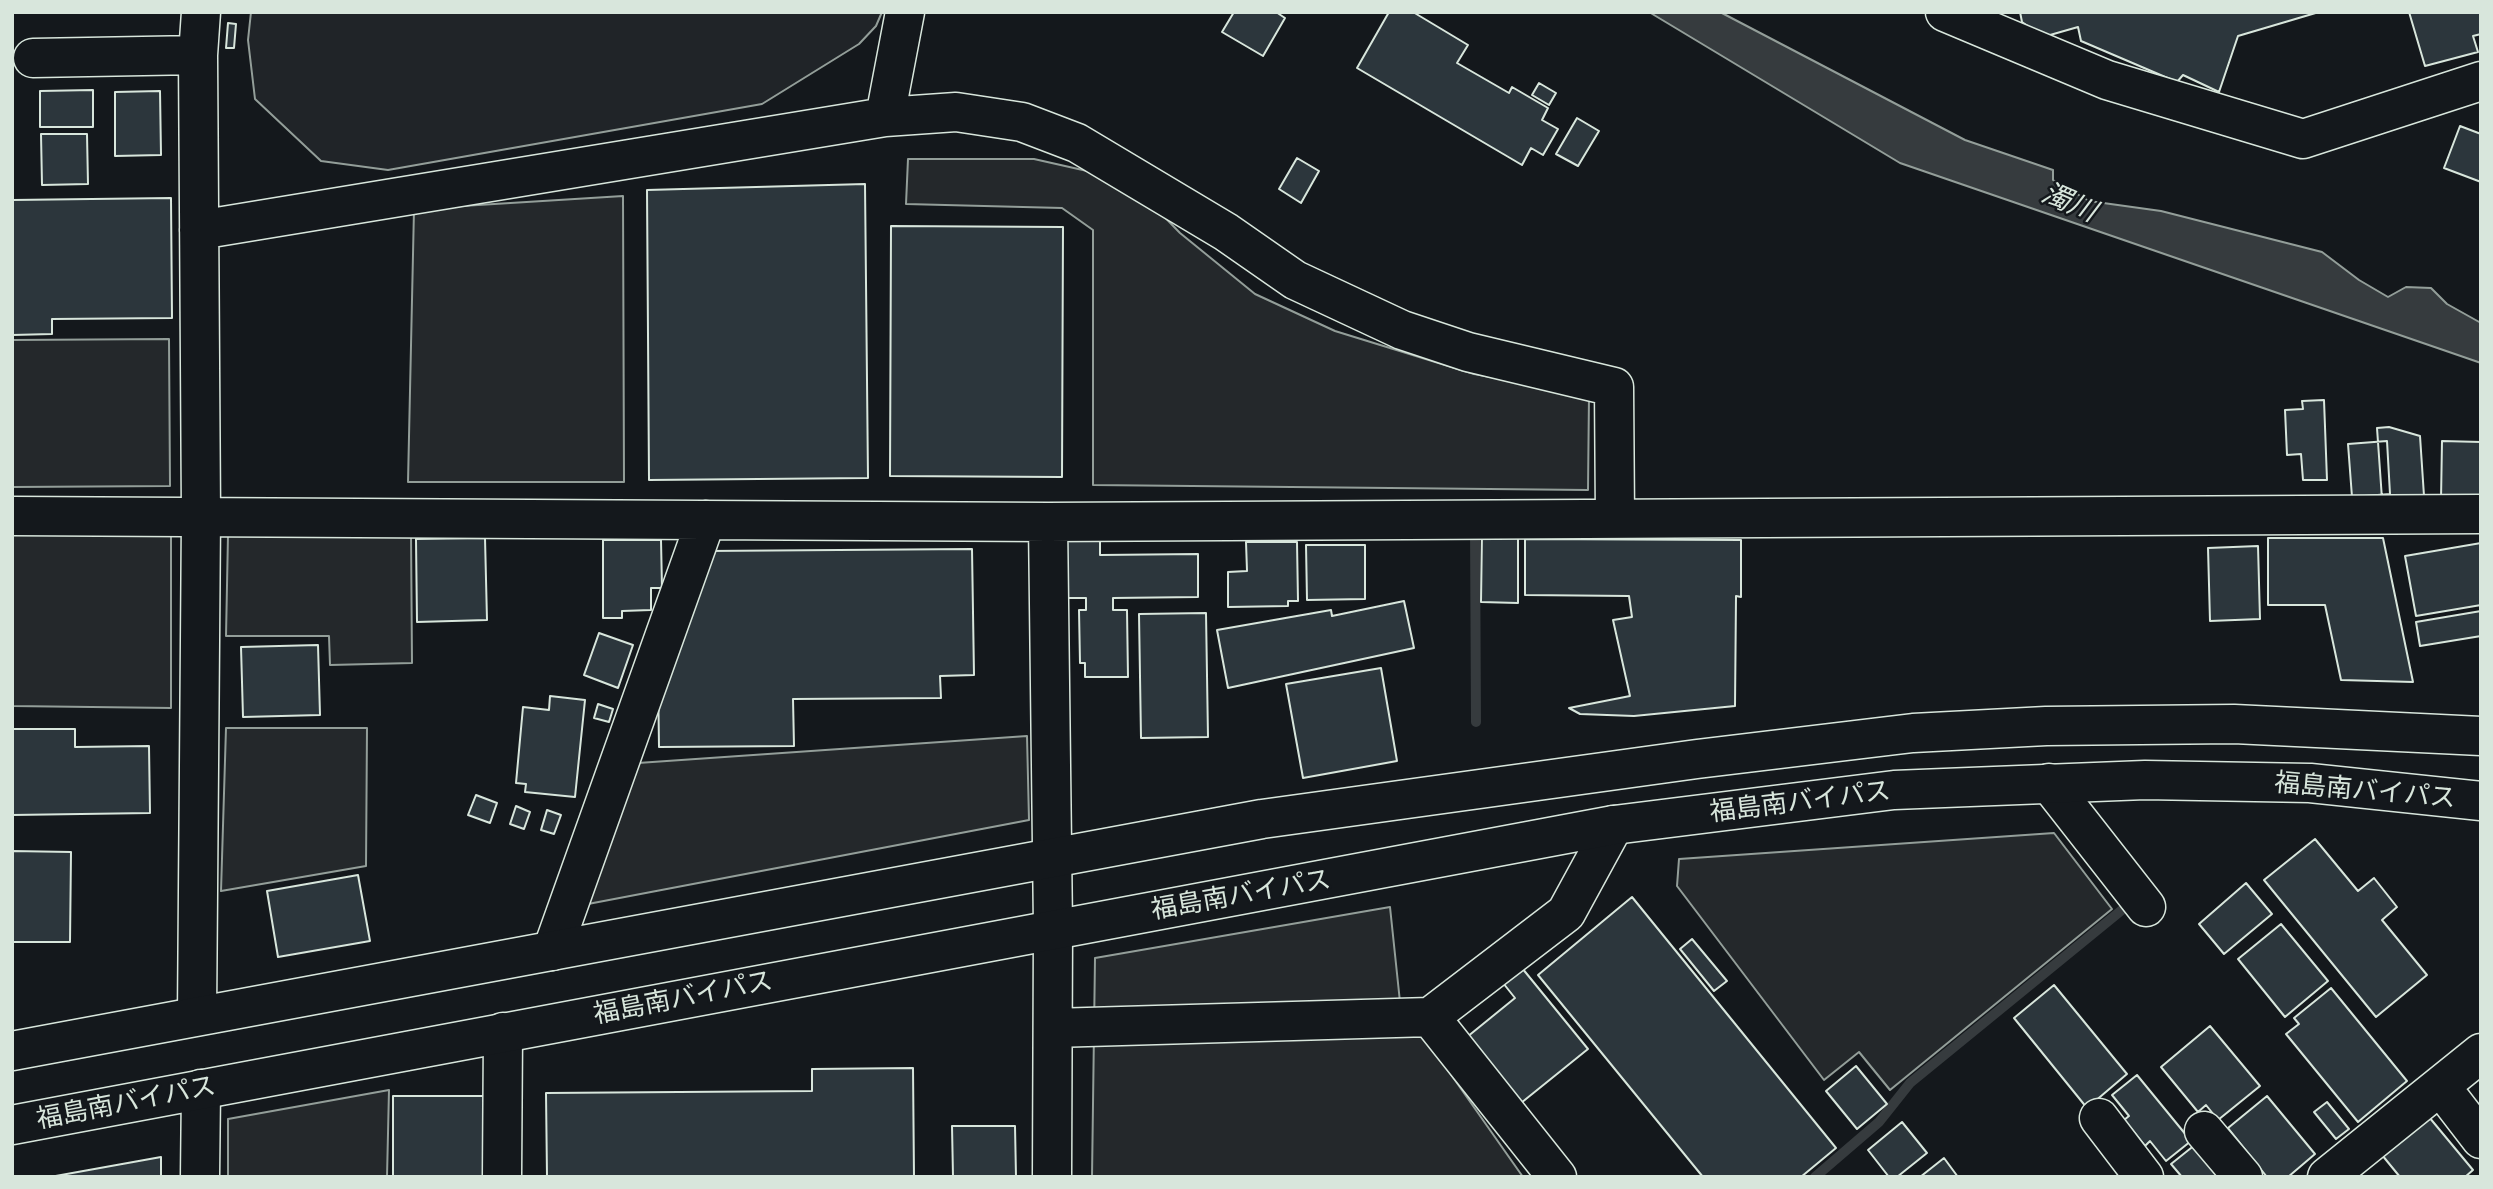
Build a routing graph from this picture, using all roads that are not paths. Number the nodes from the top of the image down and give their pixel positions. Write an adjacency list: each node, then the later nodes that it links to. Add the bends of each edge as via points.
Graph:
1 (201, 12): 4 (main road)
2 (905, 12): 7 (main road)
3 (1945, 12): 6 (main road, via 2107,79 2303,139)
4 (198, 55): 5 (main road); 8 (main road)
5 (33, 58)
6 (2481, 81)
7 (885, 117): 8 (main road); 12 (main road, via 956,112 1022,122 1077,143 1226,232 1295,280 1402,330 1468,352 1614,387)
8 (199, 230): 11 (main road)
9 (2481, 514): 12 (main road)
10 (12, 516): 11 (main road)
11 (201, 516): 13 (main road); 23 (main road)
12 (1615, 519): 14 (main road)
13 (706, 520): 14 (main road); 22 (main road)
14 (1048, 522): 19 (main road)
15 (2481, 736): 19 (main road, 福島南バイパス, via 2234,724 1913,733 1262,819)
16 (2049, 783): 17 (main road, 福島南バイパス, via 2310,783); 18 (main road, 福島南バイパス, via 1894,790); 20 (main road)
17 (2481, 801)
18 (1615, 825): 21 (main road, 福島南バイパス); 24 (main road, via 1566,913)
19 (1052, 856): 21 (main road); 22 (main road, 福島南バイパス)
20 (2146, 907)
21 (1053, 928): 25 (main road); 26 (main road, 福島南バイパス)
22 (552, 951): 23 (main road, 福島南バイパス)
23 (197, 1016): 27 (main road, 福島南バイパス)
24 (1430, 1017): 25 (main road); 38 (main road)
25 (1053, 1028): 37 (main road)
26 (503, 1032): 30 (main road, 福島南バイパス); 36 (main road)
27 (12, 1051)
28 (2481, 1054): 29 (main road)
29 (2441, 1087): 34 (main road); 41 (main road)
30 (201, 1089): 32 (main road, 福島南バイパス); 35 (main road)
31 (2099, 1118): 39 (main road)
32 (12, 1125)
33 (2204, 1131): 40 (main road)
34 (2481, 1139)
35 (200, 1177)
36 (502, 1177)
37 (1052, 1177)
38 (1557, 1177)
39 (2144, 1177)
40 (2243, 1177)
41 (2327, 1177)

